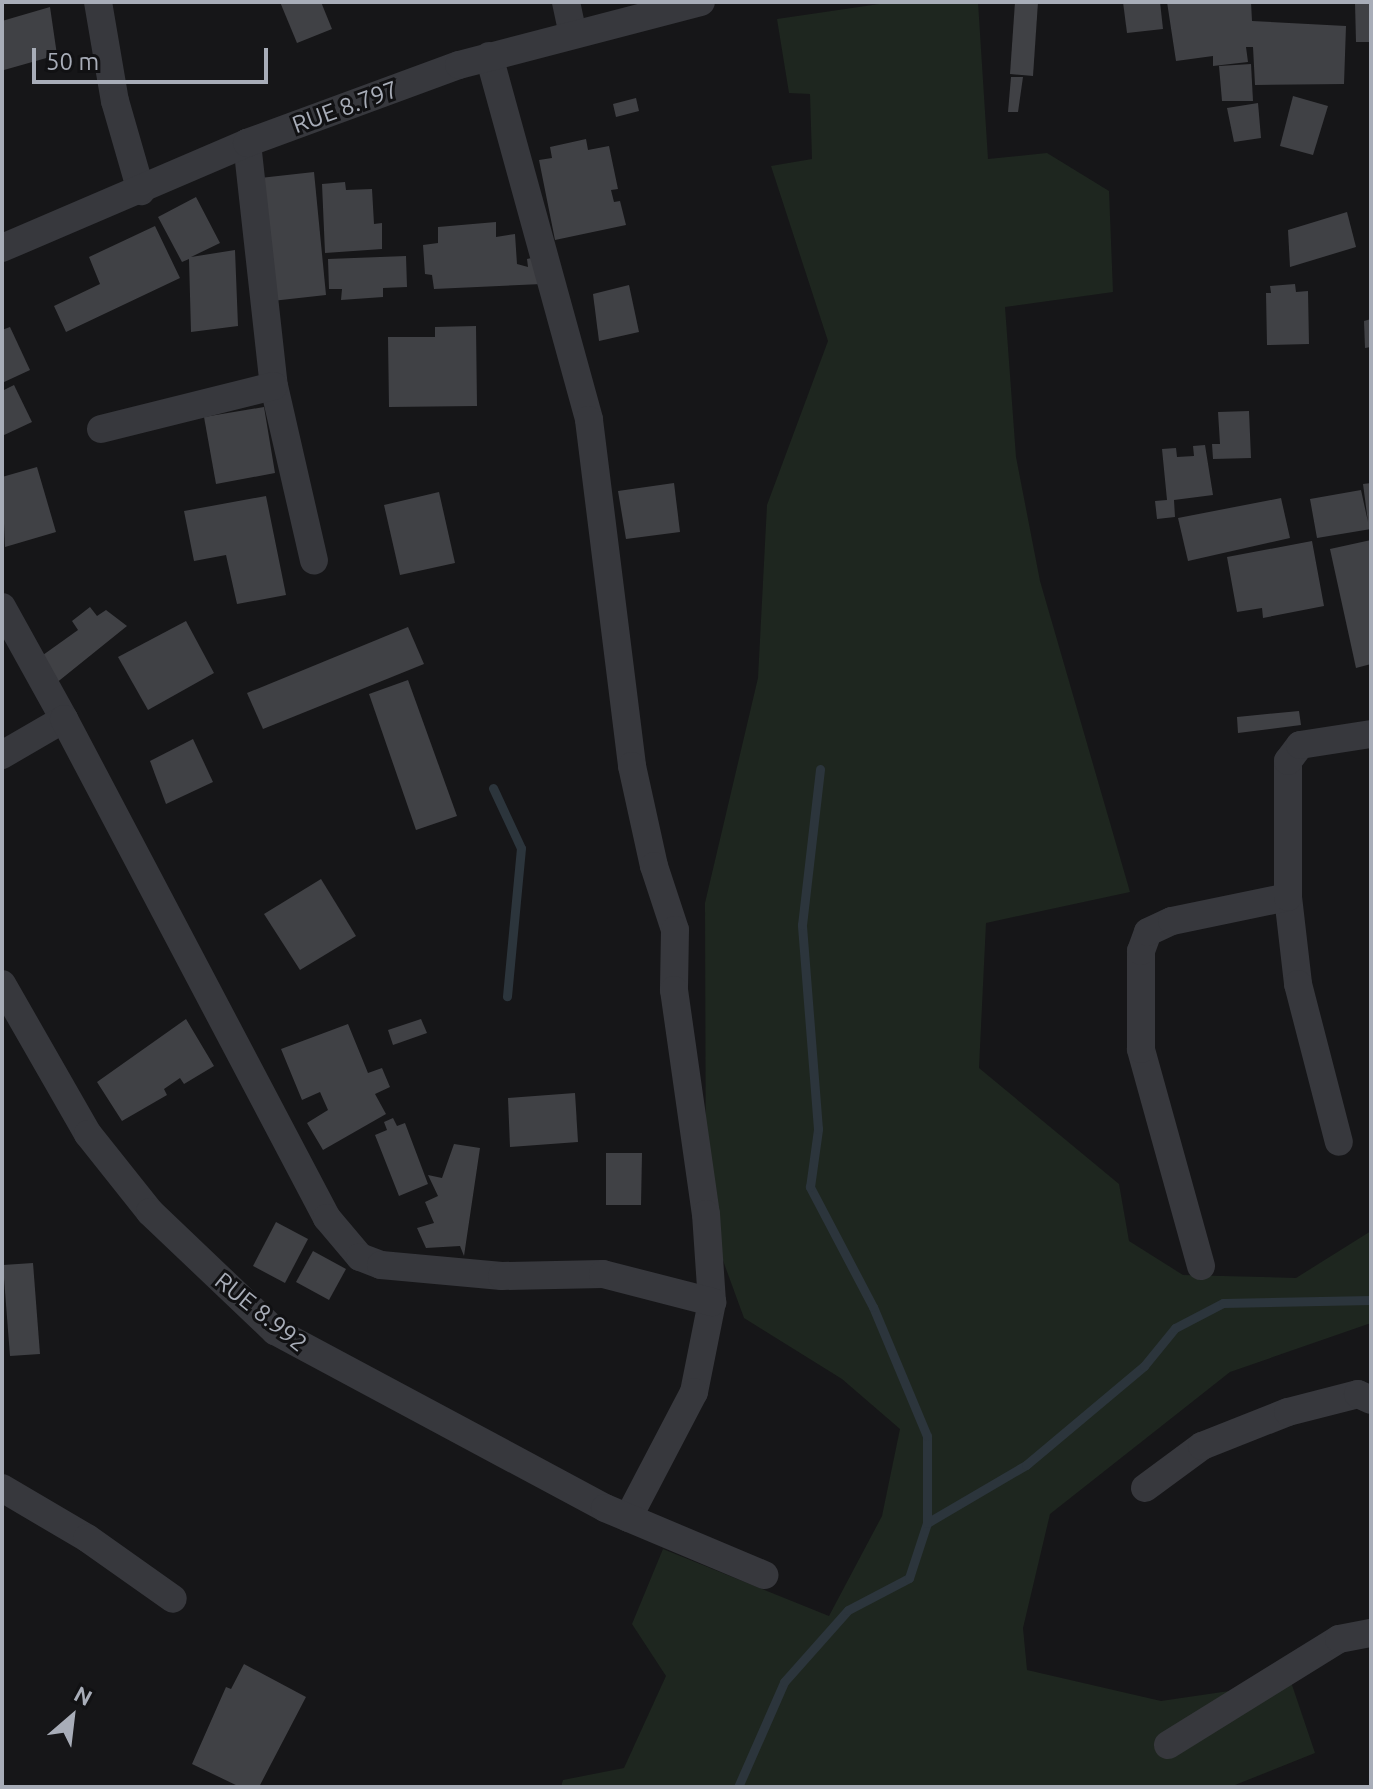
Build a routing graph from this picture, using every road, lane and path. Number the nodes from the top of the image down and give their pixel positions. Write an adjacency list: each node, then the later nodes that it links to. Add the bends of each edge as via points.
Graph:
1 (98, 2): 7 (street, via 115,101)
2 (566, 2): 4 (street)
3 (701, 2): 4 (street, RUE 8.797)
4 (573, 34): 5 (street, RUE 8.797)
5 (489, 56): 6 (street, RUE 8.797); 20 (street, via 589,420 632,766 654,866 675,930 674,990 706,1214)
6 (247, 143): 7 (street, RUE 8.797); 9 (street)
7 (141, 191): 8 (street, RUE 8.797)
8 (2, 248)
9 (274, 386): 10 (street); 11 (street)
10 (101, 429)
11 (314, 560)
12 (2, 607): 13 (street)
13 (64, 719): 15 (street); 20 (street, via 252,1066 312,1191 343,1241 360,1257 381,1265 502,1276 603,1274)
14 (1371, 734): 16 (street, via 1300,745 1288,761)
15 (2, 755)
16 (1288, 897): 18 (street, via 1298,984); 19 (street, via 1172,921 1148,932 1141,951 1141,1049)
17 (2, 984): 24 (street, RUE 8.992, via 88,1134 150,1212 242,1303 323,1360)
18 (1339, 1142)
19 (1201, 1266)
20 (712, 1302): 24 (street, via 694,1392)
21 (1371, 1400): 23 (street, via 1358,1394 1288,1412 1202,1446)
22 (2, 1488): 26 (street, via 87,1538)
23 (1145, 1488)
24 (628, 1518): 25 (street, RUE 8.992)
25 (764, 1575)
26 (173, 1599)
27 (1371, 1633): 28 (street, via 1339,1639)
28 (1168, 1745)

